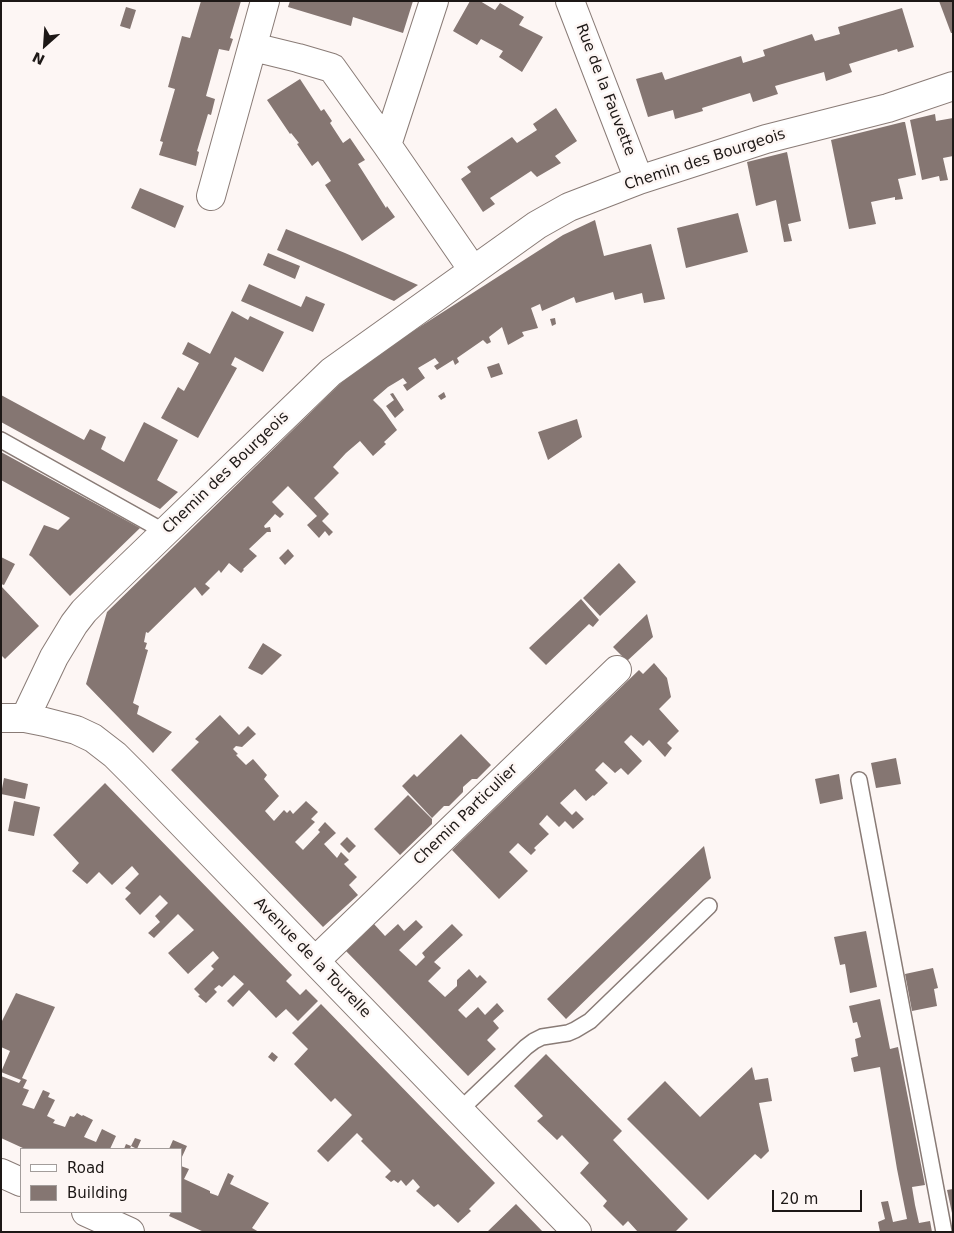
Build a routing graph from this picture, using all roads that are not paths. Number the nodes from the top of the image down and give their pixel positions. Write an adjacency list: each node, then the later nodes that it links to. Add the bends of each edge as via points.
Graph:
1 (265, 1): 4 (street)
2 (434, 1): 6 (street)
3 (570, 1): 7 (street, Rue de la Fauvette)
4 (253, 47): 6 (street, via 332,68); 8 (street)
5 (953, 86): 7 (street, Chemin des Bourgeois, via 888,108 766,139)
6 (387, 145): 9 (street)
7 (639, 180): 9 (street, Chemin des Bourgeois, via 554,215)
8 (211, 196)
9 (472, 270): 11 (street, Chemin des Bourgeois, via 331,372)
10 (1, 440): 11 (lane)
11 (165, 532): 13 (street, Chemin des Bourgeois, via 84,611)
12 (617, 670): 16 (street, Chemin Particulier)
13 (13, 718): 16 (street, Avenue de la Tourelle, via 76,730 103,745)
14 (859, 780): 23 (lane)
15 (709, 906): 17 (lane, via 590,1020 568,1033 534,1041)
16 (315, 960): 17 (street, Avenue de la Tourelle)
17 (460, 1110): 22 (street, Avenue de la Tourelle)
18 (1, 1173): 19 (street)
19 (20, 1182)
20 (88, 1213): 21 (street)
21 (130, 1232)
22 (577, 1232)
23 (944, 1232)

